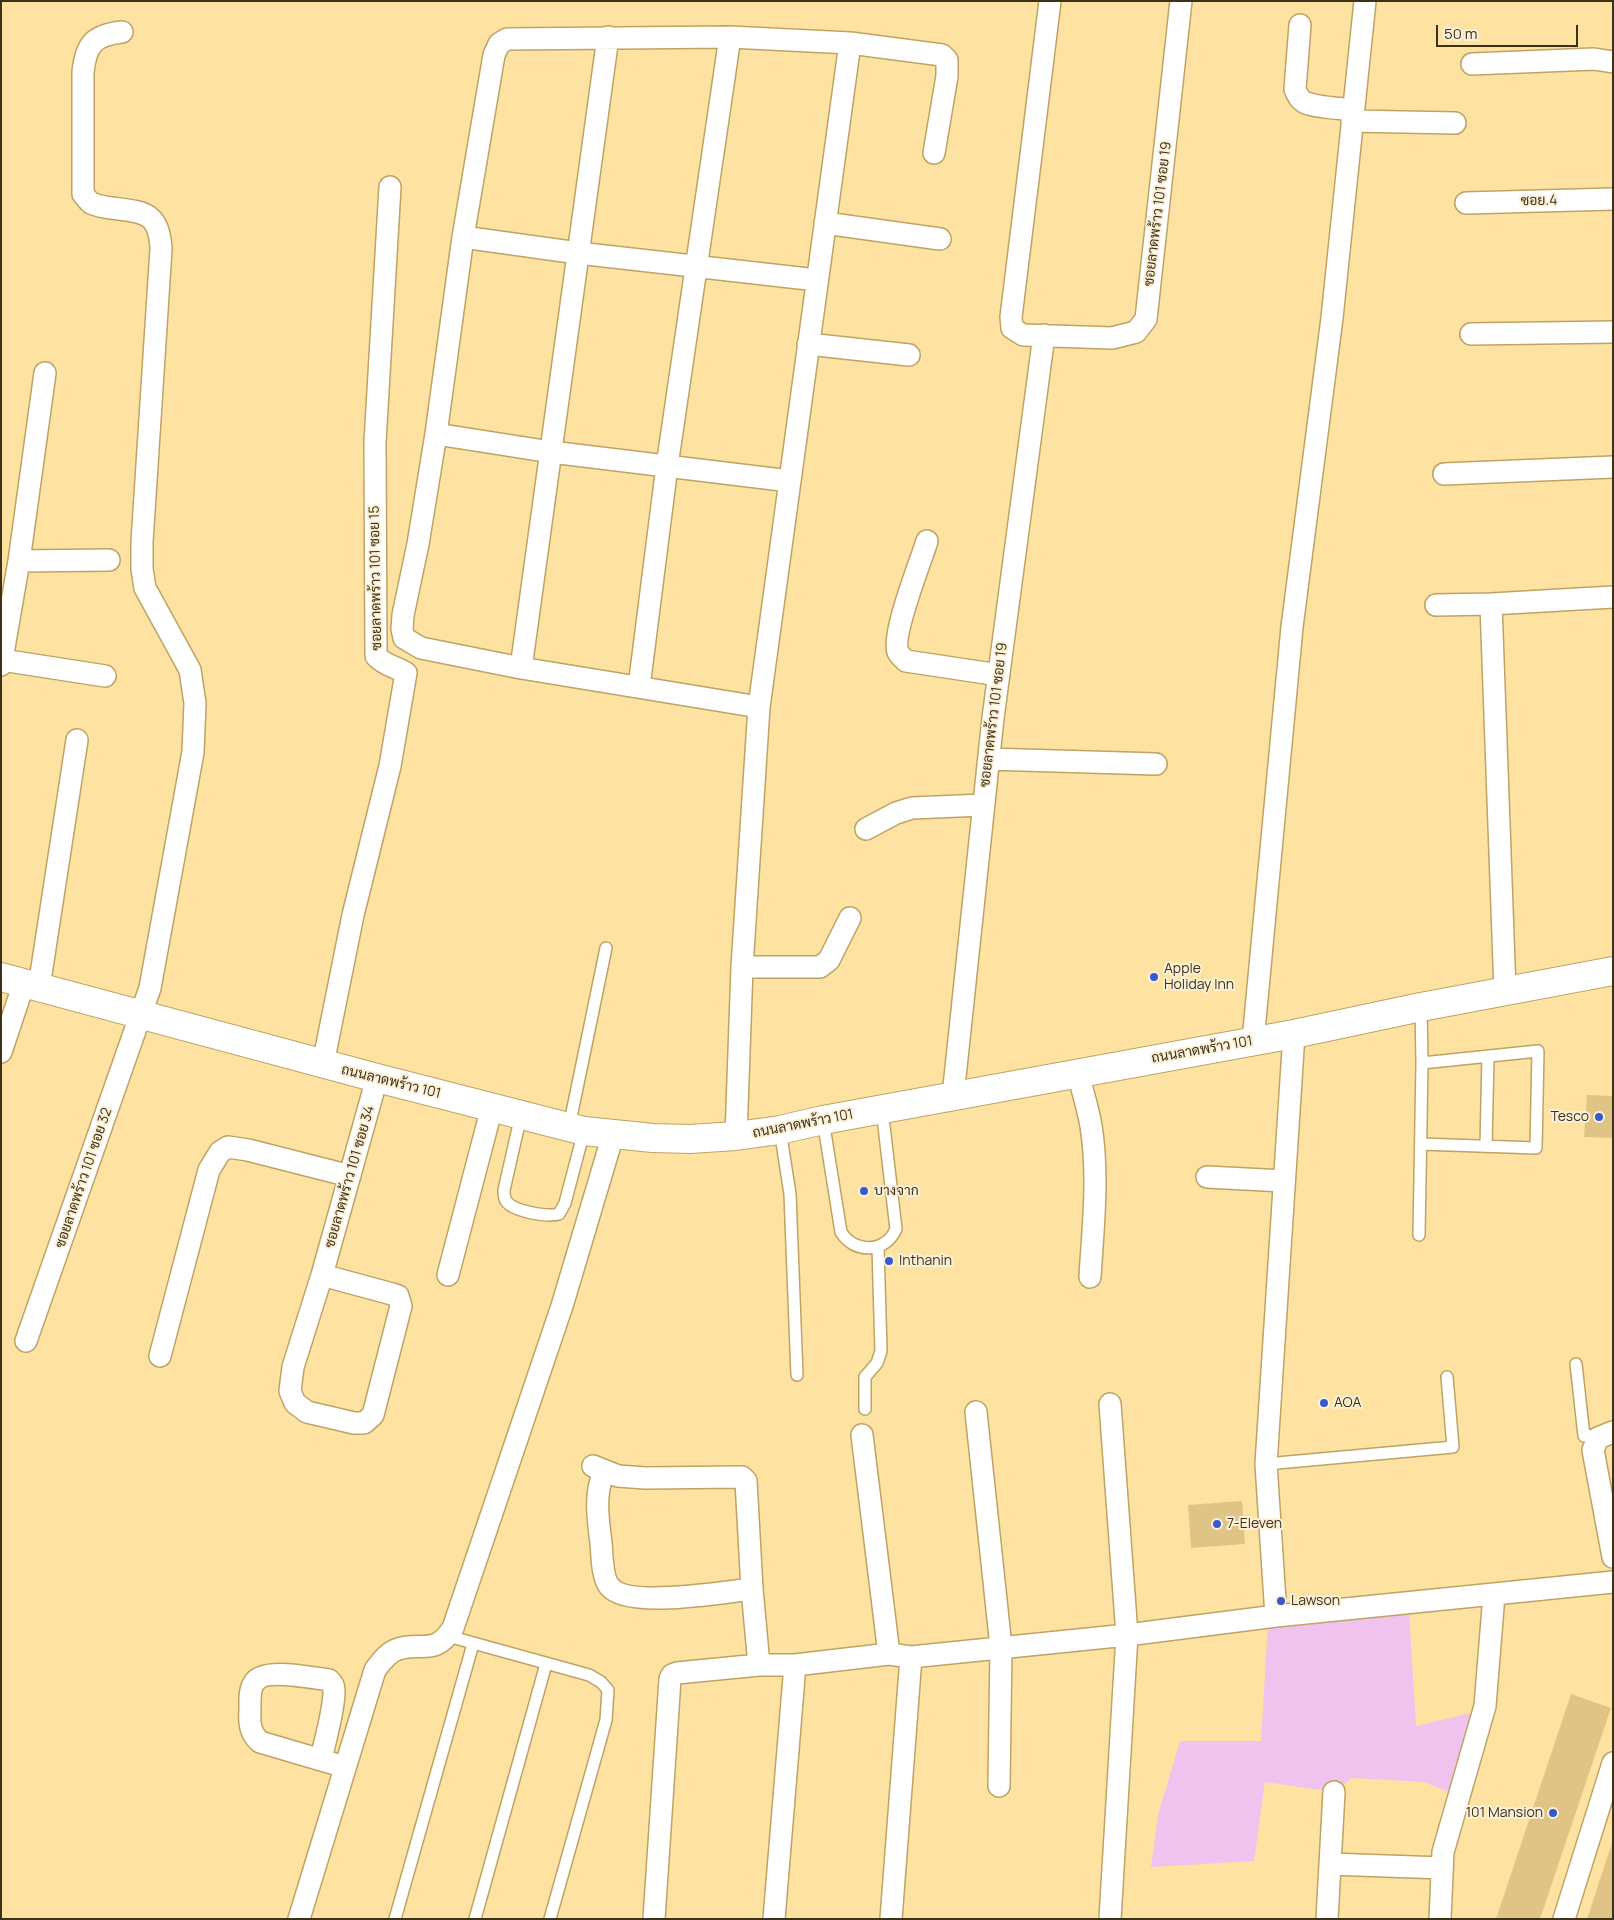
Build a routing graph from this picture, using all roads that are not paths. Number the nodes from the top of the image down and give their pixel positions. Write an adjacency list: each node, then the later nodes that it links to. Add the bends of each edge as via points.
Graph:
1 (1050, 1): 25 (street, ซอยลาดพร้าว 101 ซอย 19, via 1011,317 1012,328 1023,335)
2 (1181, 1): 25 (street, ซอยลาดพร้าว 101 ซอย 19, via 1146,319 1136,332 1112,338)
3 (1365, 1): 11 (street)
4 (1300, 25): 11 (street, via 1295,89 1298,97 1304,102)
5 (122, 32): 59 (street, ซอยลาดพร้าว 101 ซอย 32, via 105,34 92,44 85,56 83,194 91,203 102,207 141,212 154,221 160,234 142,569 145,588 190,670 195,703 193,752 150,988)
6 (608, 37): 7 (street); 18 (street, via 508,39 499,44 494,55); 20 (street)
7 (730, 37): 8 (street); 21 (street)
8 (850, 44): 13 (street, via 942,55 947,60); 17 (street)
9 (1613, 62): 10 (street, via 1594,59)
10 (1472, 64)
11 (1353, 116): 12 (street); 61 (street, via 1332,318 1292,627)
12 (1454, 123)
13 (934, 153)
14 (390, 186): 65 (street, ซอยลาดพร้าว 101 ซอย 15, via 375,442 376,656 383,664 406,673 390,766 353,915)
15 (1613, 199): 16 (street, ซอย.4)
16 (1466, 203)
17 (825, 223): 19 (street); 22 (street)
18 (463, 237): 20 (street); 29 (street)
19 (940, 239)
20 (578, 254): 21 (street); 30 (street)
21 (697, 266): 22 (street); 31 (street)
22 (817, 280): 26 (street)
23 (1613, 332): 24 (street)
24 (1470, 334)
25 (1044, 335): 43 (street, ซอยลาดพร้าว 101 ซอย 19)
26 (808, 344): 27 (street); 34 (street)
27 (909, 355)
28 (45, 373): 37 (street)
29 (436, 434): 30 (street); 42 (street, via 403,615 404,638 421,648)
30 (551, 452): 31 (street); 42 (street)
31 (668, 466): 34 (street); 45 (street)
32 (1613, 467): 33 (street)
33 (1444, 474)
34 (790, 481): 46 (street)
35 (927, 541): 43 (street, via 902,618 897,637 898,651 906,661)
36 (109, 560): 37 (street)
37 (19, 561): 41 (street)
38 (1613, 597): 39 (street)
39 (1491, 604): 40 (street); 57 (street)
40 (1436, 605)
41 (2, 662): 44 (street)
42 (521, 668): 45 (street)
43 (999, 675): 48 (street, ซอยลาดพร้าว 101 ซอย 19)
44 (105, 676)
45 (640, 687): 46 (street)
46 (759, 707): 54 (street)
47 (77, 740): 56 (street)
48 (989, 759): 49 (street); 50 (street, ซอยลาดพร้าว 101 ซอย 19)
49 (1156, 764)
50 (984, 805): 51 (street, via 912,808); 68 (street, ซอยลาดพร้าว 101 ซอย 19)
51 (866, 829)
52 (850, 918): 54 (street, via 829,960 820,967)
53 (606, 948): 73 (lane)
54 (742, 966): 76 (street)
55 (1613, 971): 57 (street, ถนนลาดพร้าว 101)
56 (21, 982): 59 (street, ถนนลาดพร้าว 101); 62 (street)
57 (1505, 991): 58 (street, ถนนลาดพร้าว 101)
58 (1421, 1007): 60 (street, ถนนลาดพร้าว 101); 64 (lane)
59 (142, 1015): 65 (street, ถนนลาดพร้าว 101); 87 (street, ซอยลาดพร้าว 101 ซอย 32)
60 (1294, 1034): 61 (street, ถนนลาดพร้าว 101); 81 (street)
61 (1253, 1041): 66 (street, ถนนลาดพร้าว 101)
62 (1, 1052)
63 (1488, 1056): 64 (lane); 78 (lane); 78 (lane, via 1538,1051 1536,1148)
64 (1422, 1063): 77 (lane)
65 (323, 1064): 67 (street, ถนนลาดพร้าว 101)
66 (1078, 1073): 68 (street, ถนนลาดพร้าว 101); 86 (street, via 1091,1126 1094,1168)
67 (377, 1078): 69 (street, ถนนลาดพร้าว 101); 79 (street, ซอยลาดพร้าว 101 ซอย 34)
68 (952, 1096): 70 (street, ถนนลาดพร้าว 101)
69 (492, 1107): 71 (street, ถนนลาดพร้าว 101); 85 (street)
70 (882, 1109): 72 (street, ถนนลาดพร้าว 101); 83 (lane, via 896,1229 887,1242)
71 (521, 1115): 73 (street, ถนนลาดพร้าว 101); 73 (lane, via 504,1190 505,1200 511,1207 526,1211 559,1214 565,1203)
72 (823, 1120): 74 (street, ถนนลาดพร้าว 101); 83 (lane, via 841,1232 851,1244 862,1248)
73 (576, 1129): 75 (street, ถนนลาดพร้าว 101)
74 (780, 1130): 76 (street, ถนนลาดพร้าว 101); 90 (lane, via 790,1194)
75 (613, 1135): 76 (street, ถนนลาดพร้าว 101, via 690,1139); 104 (street, via 562,1306)
76 (736, 1136)
77 (1421, 1144): 78 (lane); 82 (lane)
78 (1486, 1146)
79 (350, 1176): 84 (street, ซอยลาดพร้าว 101 ซอย 34); 88 (street, via 248,1150 228,1147 220,1152 210,1170)
80 (1207, 1176): 81 (street)
81 (1284, 1181): 97 (street)
82 (1419, 1235)
83 (878, 1247): 93 (lane, via 881,1351 877,1363 865,1377)
84 (322, 1275): 84 (street, ซอยลาดพร้าว 101 ซอย 34, via 293,1367 290,1391 295,1403 307,1412 364,1423 373,1414 401,1306 398,1296)
85 (448, 1275)
86 (1090, 1277)
87 (26, 1341)
88 (160, 1356)
89 (1576, 1364): 95 (lane, via 1584,1436)
90 (797, 1375)
91 (1447, 1377): 97 (lane, via 1453,1447)
92 (1110, 1404): 103 (street)
93 (865, 1409)
94 (976, 1412): 106 (street)
95 (1609, 1433): 98 (street, via 1598,1438 1593,1450)
96 (862, 1435): 107 (street)
97 (1266, 1464): 102 (street)
98 (1613, 1557)
99 (1613, 1582): 101 (street)
100 (752, 1589): 100 (street, via 747,1491 742,1477 645,1478 618,1476 599,1469 597,1505 603,1567 609,1587 621,1595 666,1599); 110 (street)
101 (1494, 1595): 102 (street); 118 (street, via 1485,1706 1443,1852)
102 (1276, 1616): 103 (street)
103 (1127, 1635): 106 (street); 126 (street)
104 (448, 1636): 105 (lane); 114 (street, via 435,1646 397,1649 386,1656 375,1670)
105 (473, 1644): 109 (lane); 120 (lane)
106 (1001, 1647): 108 (street); 115 (street)
107 (889, 1654): 108 (street); 111 (street)
108 (911, 1656): 125 (street)
109 (546, 1664): 121 (lane); 122 (lane, via 589,1675 601,1682 608,1690 609,1702)
110 (759, 1665): 111 (street); 123 (street, via 685,1671 672,1675 670,1679)
111 (795, 1666): 124 (street)
112 (321, 1760): 112 (street, via 333,1701 333,1684 329,1680 296,1676 265,1674 258,1677 252,1684 249,1714 255,1737 260,1742); 114 (street)
113 (1613, 1762): 129 (street)
114 (345, 1767): 119 (street)
115 (999, 1786)
116 (1334, 1792): 117 (street)
117 (1330, 1864): 118 (street); 127 (street)
118 (1442, 1868): 128 (street)
119 (299, 1919)
120 (395, 1919)
121 (475, 1919)
122 (550, 1919)
123 (654, 1919)
124 (774, 1919)
125 (891, 1919)
126 (1110, 1919)
127 (1327, 1919)
128 (1440, 1919)
129 (1564, 1919)

